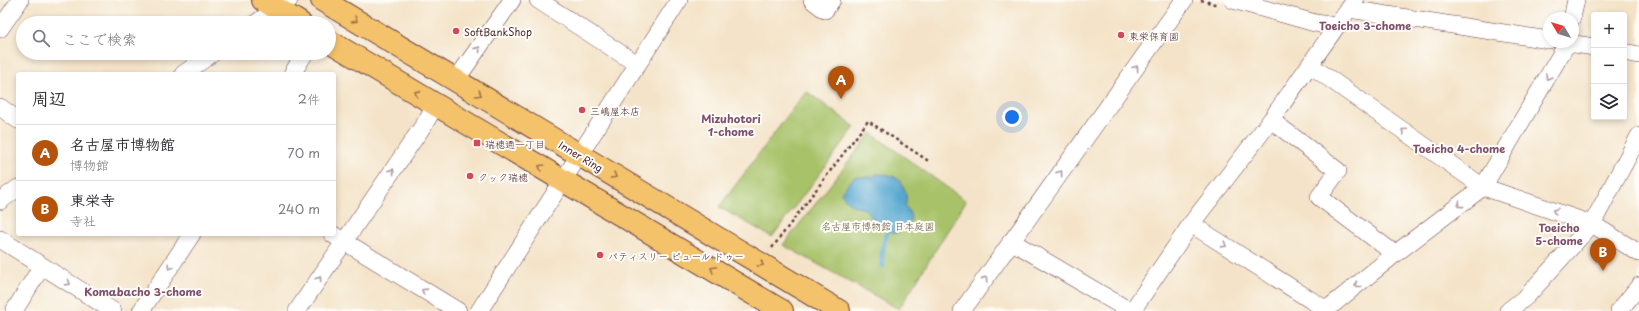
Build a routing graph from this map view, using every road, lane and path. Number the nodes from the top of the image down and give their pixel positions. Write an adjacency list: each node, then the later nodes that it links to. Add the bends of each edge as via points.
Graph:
1 (20, 0): 17 (street)
2 (322, 0): 31 (main road, Inner Ring, one-way to 31)
3 (512, 0): 31 (street, one-way to 3)
4 (538, 0): 27 (street)
5 (679, 0): 27 (street)
6 (812, 0): 7 (street, via 825,10)
7 (832, 0)
8 (1184, 0): 48 (street, one-way to 8)
9 (1233, 0): 16 (street, via 1315,23)
10 (1576, 0): 13 (street)
11 (276, 3): 14 (street); 15 (main road)
12 (1352, 4): 16 (street); 18 (street)
13 (1573, 12)
14 (263, 16)
15 (292, 16)
16 (1336, 26): 28 (street)
17 (0, 29)
18 (1543, 39)
19 (1579, 44): 21 (street)
20 (336, 45): 32 (main road, one-way to 20)
21 (1591, 46)
22 (1563, 48): 40 (street, one-way to 40)
23 (1627, 53): 24 (street)
24 (1639, 55)
25 (203, 60): 29 (street)
26 (301, 60): 30 (street)
27 (637, 64): 37 (street)
28 (1310, 65): 35 (street); 40 (street, one-way to 28)
29 (186, 72)
30 (293, 72)
31 (456, 80): 37 (main road, Inner Ring, one-way to 37)
32 (436, 104): 39 (main road, one-way to 32); 46 (street, one-way to 32, via 426,123)
33 (0, 107): 34 (street)
34 (16, 119)
35 (1271, 120): 43 (street); 51 (street, via 1338,171 1319,197)
36 (1639, 136): 44 (street)
37 (578, 154): 39 (street); 62 (main road, Inner Ring, one-way to 62)
38 (930, 162): 49 (path, via 868,121)
39 (563, 180): 60 (street); 61 (main road, one-way to 39)
40 (1483, 187): 44 (street, one-way to 40); 51 (street, one-way to 51)
41 (16, 189): 42 (street)
42 (0, 201)
43 (1191, 224): 54 (street, one-way to 54); 64 (street)
44 (1592, 224): 50 (street); 65 (street, via 1527,296)
45 (191, 236): 57 (street, one-way to 57)
46 (338, 238): 58 (street, one-way to 46); 59 (street, one-way to 46)
47 (0, 239): 52 (street)
48 (1011, 242): 63 (street, one-way to 48); 64 (street)
49 (772, 248)
50 (1639, 253)
51 (1395, 254): 54 (street, one-way to 54)
52 (42, 266): 55 (street); 56 (street, one-way to 56)
53 (1639, 286): 66 (street)
54 (1327, 310)
55 (14, 311)
56 (113, 311)
57 (141, 311)
58 (297, 311)
59 (458, 311)
60 (479, 311)
61 (782, 311)
62 (840, 311)
63 (962, 311)
64 (1131, 311)
65 (1508, 311)
66 (1619, 311)

